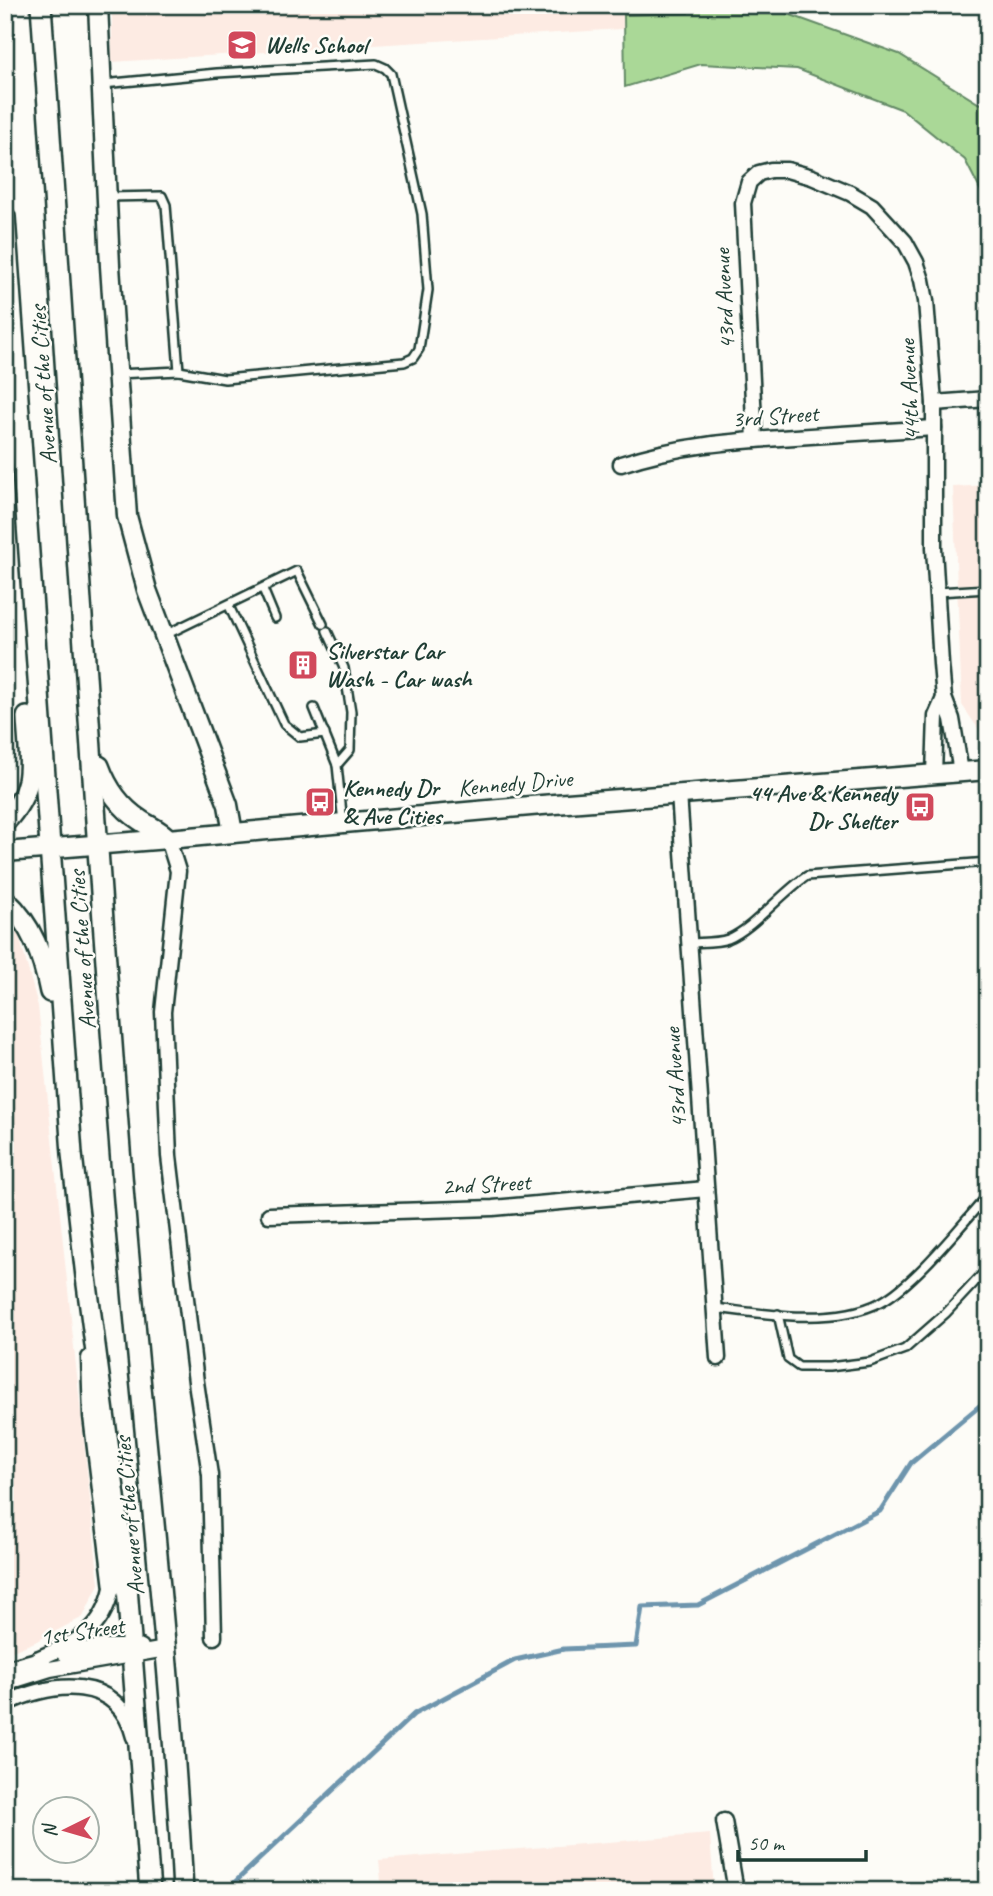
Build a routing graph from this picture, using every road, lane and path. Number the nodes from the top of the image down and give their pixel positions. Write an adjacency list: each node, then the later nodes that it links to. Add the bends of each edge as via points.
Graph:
1 (41, 5): 24 (main road, Avenue of the Cities)
2 (97, 5): 3 (street)
3 (100, 85): 5 (street); 7 (lane, via 217,73 376,65 391,74 423,227 428,290 419,349 413,358 225,379)
4 (771, 170): 10 (street, 44th Avenue, via 812,177 850,193 872,206 905,242 922,280); 13 (street, 43rd Avenue, via 749,182 743,203)
5 (106, 197): 7 (lane, via 162,196 166,205); 8 (street)
6 (5, 217): 11 (main road, Avenue of the Cities)
7 (179, 371): 8 (lane)
8 (117, 374): 20 (street, via 127,516)
9 (988, 399): 10 (street)
10 (934, 402): 12 (street, 44th Avenue)
11 (19, 419): 30 (main road, via 18,557 29,768 25,796); 35 (main road, Avenue of the Cities)
12 (934, 428): 13 (street, 3rd Street); 17 (street, 44th Avenue)
13 (755, 440): 14 (street, 3rd Street, via 688,447)
14 (621, 464)
15 (263, 589): 18 (lane); 19 (lane); 25 (lane, via 297,571 344,668 351,712 350,750)
16 (988, 589): 17 (lane)
17 (937, 592): 21 (street, 44th Avenue)
18 (229, 606): 20 (lane); 23 (lane, via 284,724 300,737)
19 (275, 618)
20 (164, 635): 32 (street, via 228,804)
21 (944, 698): 27 (street, 44th Avenue); 28 (street, 44th Avenue, via 936,716)
22 (314, 708): 23 (lane)
23 (326, 734): 25 (lane)
24 (93, 748): 33 (main road, via 115,798); 34 (main road, Avenue of the Cities)
25 (337, 765): 31 (lane)
26 (988, 770): 27 (street, Kennedy Drive)
27 (961, 772): 28 (street, Kennedy Drive)
28 (934, 774): 29 (street, Kennedy Drive)
29 (679, 794): 31 (street, Kennedy Drive); 39 (street, 43rd Avenue)
30 (5, 822)
31 (343, 824): 32 (street, Kennedy Drive)
32 (233, 833): 33 (street, Kennedy Drive)
33 (168, 839): 34 (street, Kennedy Drive); 49 (street, via 178,871 165,981 169,1156 210,1475)
34 (99, 844): 35 (street, Kennedy Drive); 50 (main road, Avenue of the Cities, via 125,1212)
35 (49, 849): 36 (street, Kennedy Drive); 40 (main road, Avenue of the Cities)
36 (5, 852)
37 (988, 862): 39 (lane, via 807,876 727,940)
38 (5, 900): 40 (main road, via 29,927 37,945)
39 (688, 943): 41 (street, 43rd Avenue)
40 (64, 1060): 45 (main road, Avenue of the Cities)
41 (706, 1189): 43 (street, 2nd Street, via 493,1208); 46 (street, 43rd Avenue)
42 (988, 1195): 47 (lane, via 900,1290 879,1303 851,1312)
43 (269, 1215)
44 (988, 1268): 47 (lane, via 905,1349 870,1362 799,1367 788,1359)
45 (86, 1277): 51 (main road, Avenue of the Cities); 52 (street, via 91,1416 112,1588 106,1609 81,1639)
46 (714, 1308): 47 (lane); 48 (street, 43rd Avenue)
47 (778, 1314)
48 (718, 1358)
49 (214, 1637)
50 (166, 1648): 51 (street); 59 (main road, Avenue of the Cities)
51 (133, 1651): 52 (street, 1st Street, via 101,1647); 54 (street, via 50,1669); 56 (main road, Avenue of the Cities)
52 (37, 1659): 53 (street, 1st Street)
53 (5, 1669)
54 (5, 1687)
55 (5, 1704): 56 (street, via 68,1687 94,1690 122,1711 131,1726)
56 (142, 1772): 58 (main road, Avenue of the Cities)
57 (724, 1821): 60 (street)
58 (150, 1891)
59 (183, 1891)
60 (736, 1891)

